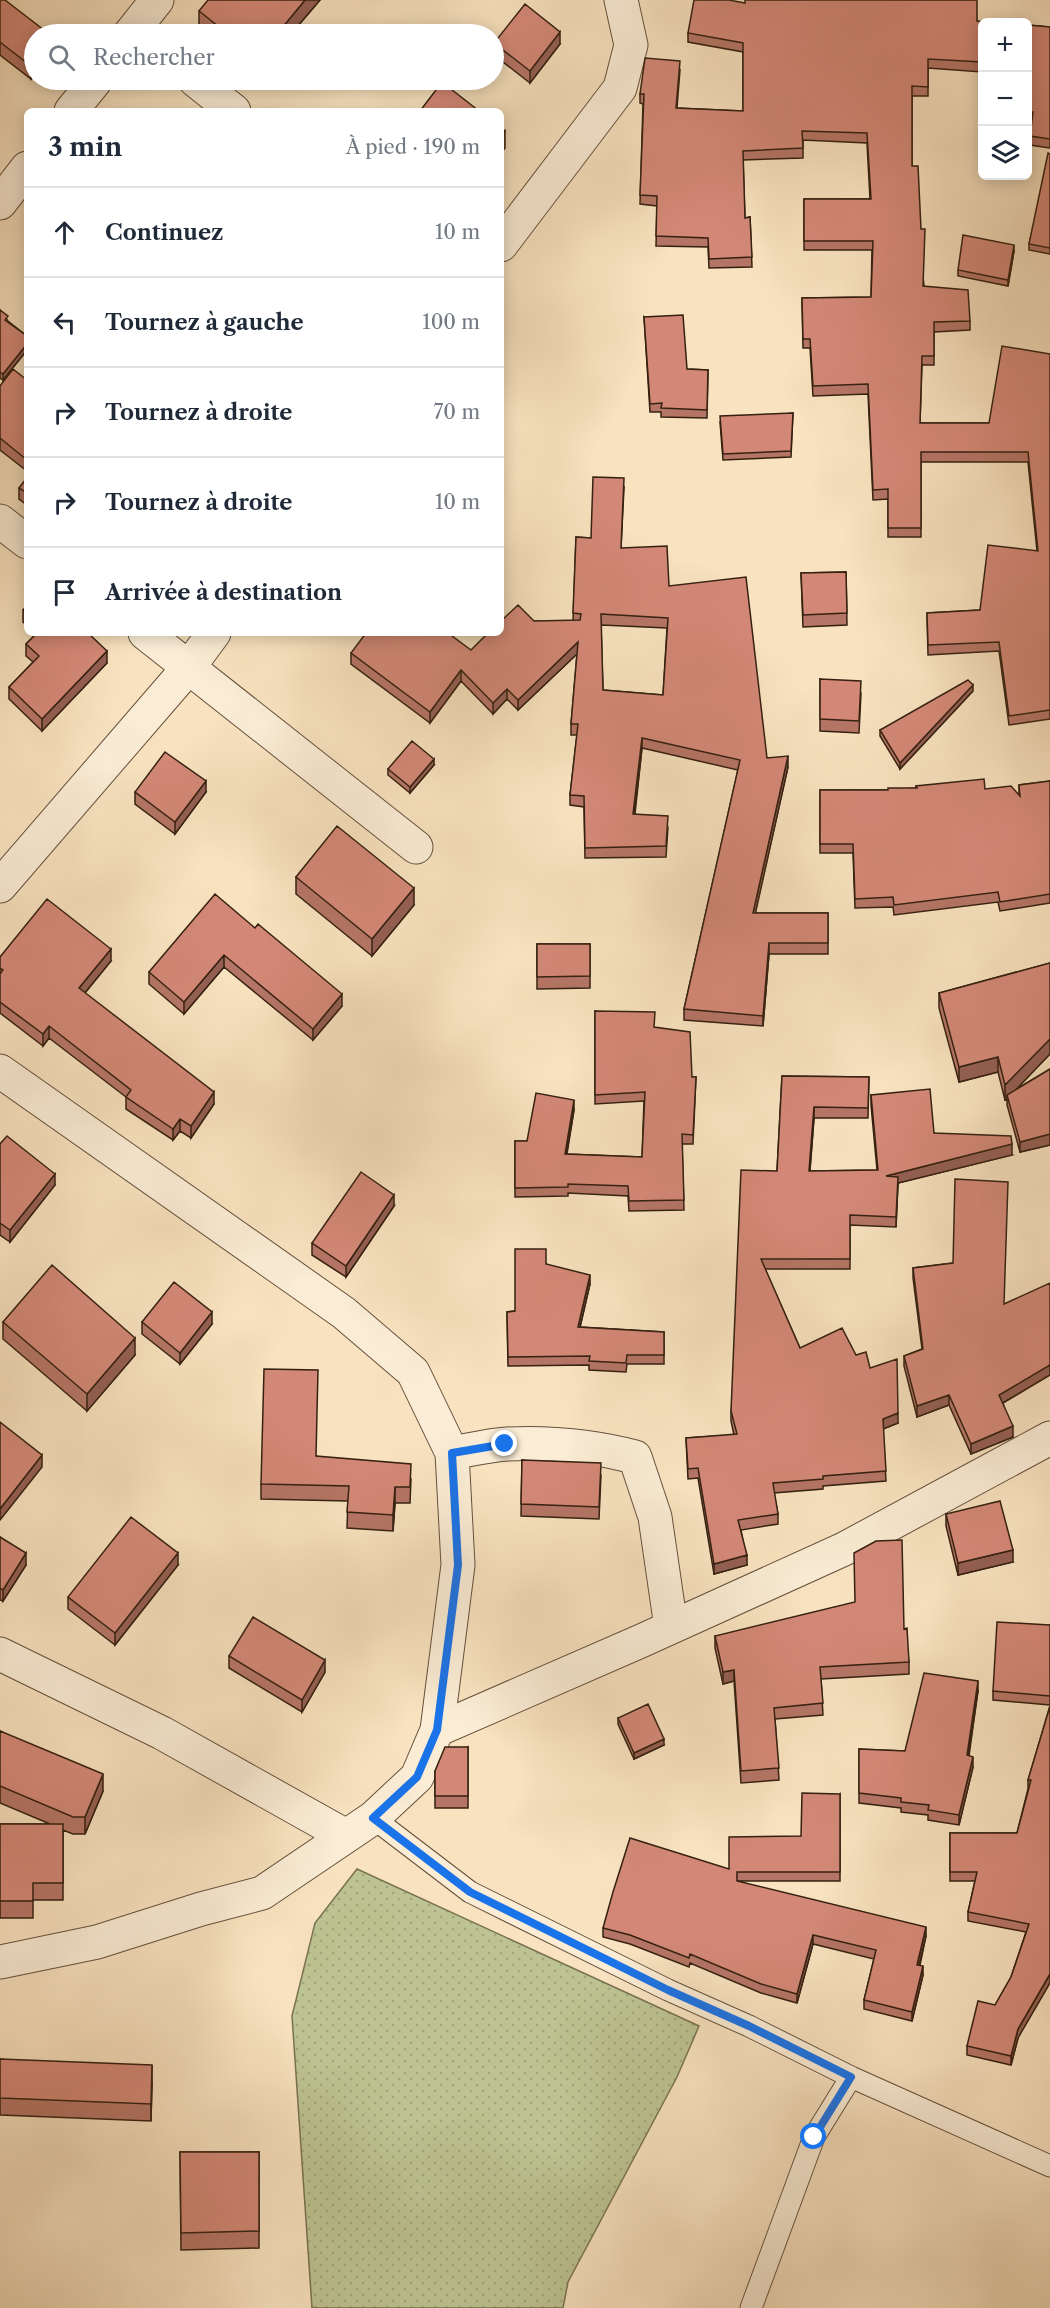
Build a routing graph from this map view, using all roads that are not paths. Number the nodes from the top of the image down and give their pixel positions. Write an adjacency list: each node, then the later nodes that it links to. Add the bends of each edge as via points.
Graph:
1 (157, 0): 3 (street)
2 (621, 0): 10 (street, via 631,45 620,88)
3 (141, 24)
4 (88, 90): 6 (street)
5 (208, 90): 7 (street)
6 (73, 108)
7 (230, 108)
8 (24, 172): 9 (street)
9 (0, 203)
10 (504, 241)
11 (0, 521): 12 (street)
12 (24, 540)
13 (149, 636): 15 (street)
14 (212, 636): 15 (street)
15 (189, 667): 16 (street); 17 (street)
16 (416, 847)
17 (0, 886)
18 (0, 1071): 20 (street, via 344,1313 413,1372)
19 (1050, 1438): 21 (street, via 844,1549)
20 (452, 1453): 21 (street, via 505,1444 566,1445 635,1457 655,1517); 23 (street, via 458,1565)
21 (671, 1627): 23 (street)
22 (0, 1654): 25 (street, via 162,1733)
23 (437, 1730): 24 (street, via 417,1777)
24 (373, 1818): 25 (street); 27 (lane, via 470,1892)
25 (346, 1836): 26 (street, via 262,1893 97,1942)
26 (0, 1962)
27 (851, 2077): 28 (lane); 29 (lane, via 814,2137)
28 (1050, 2166)
29 (751, 2308)

